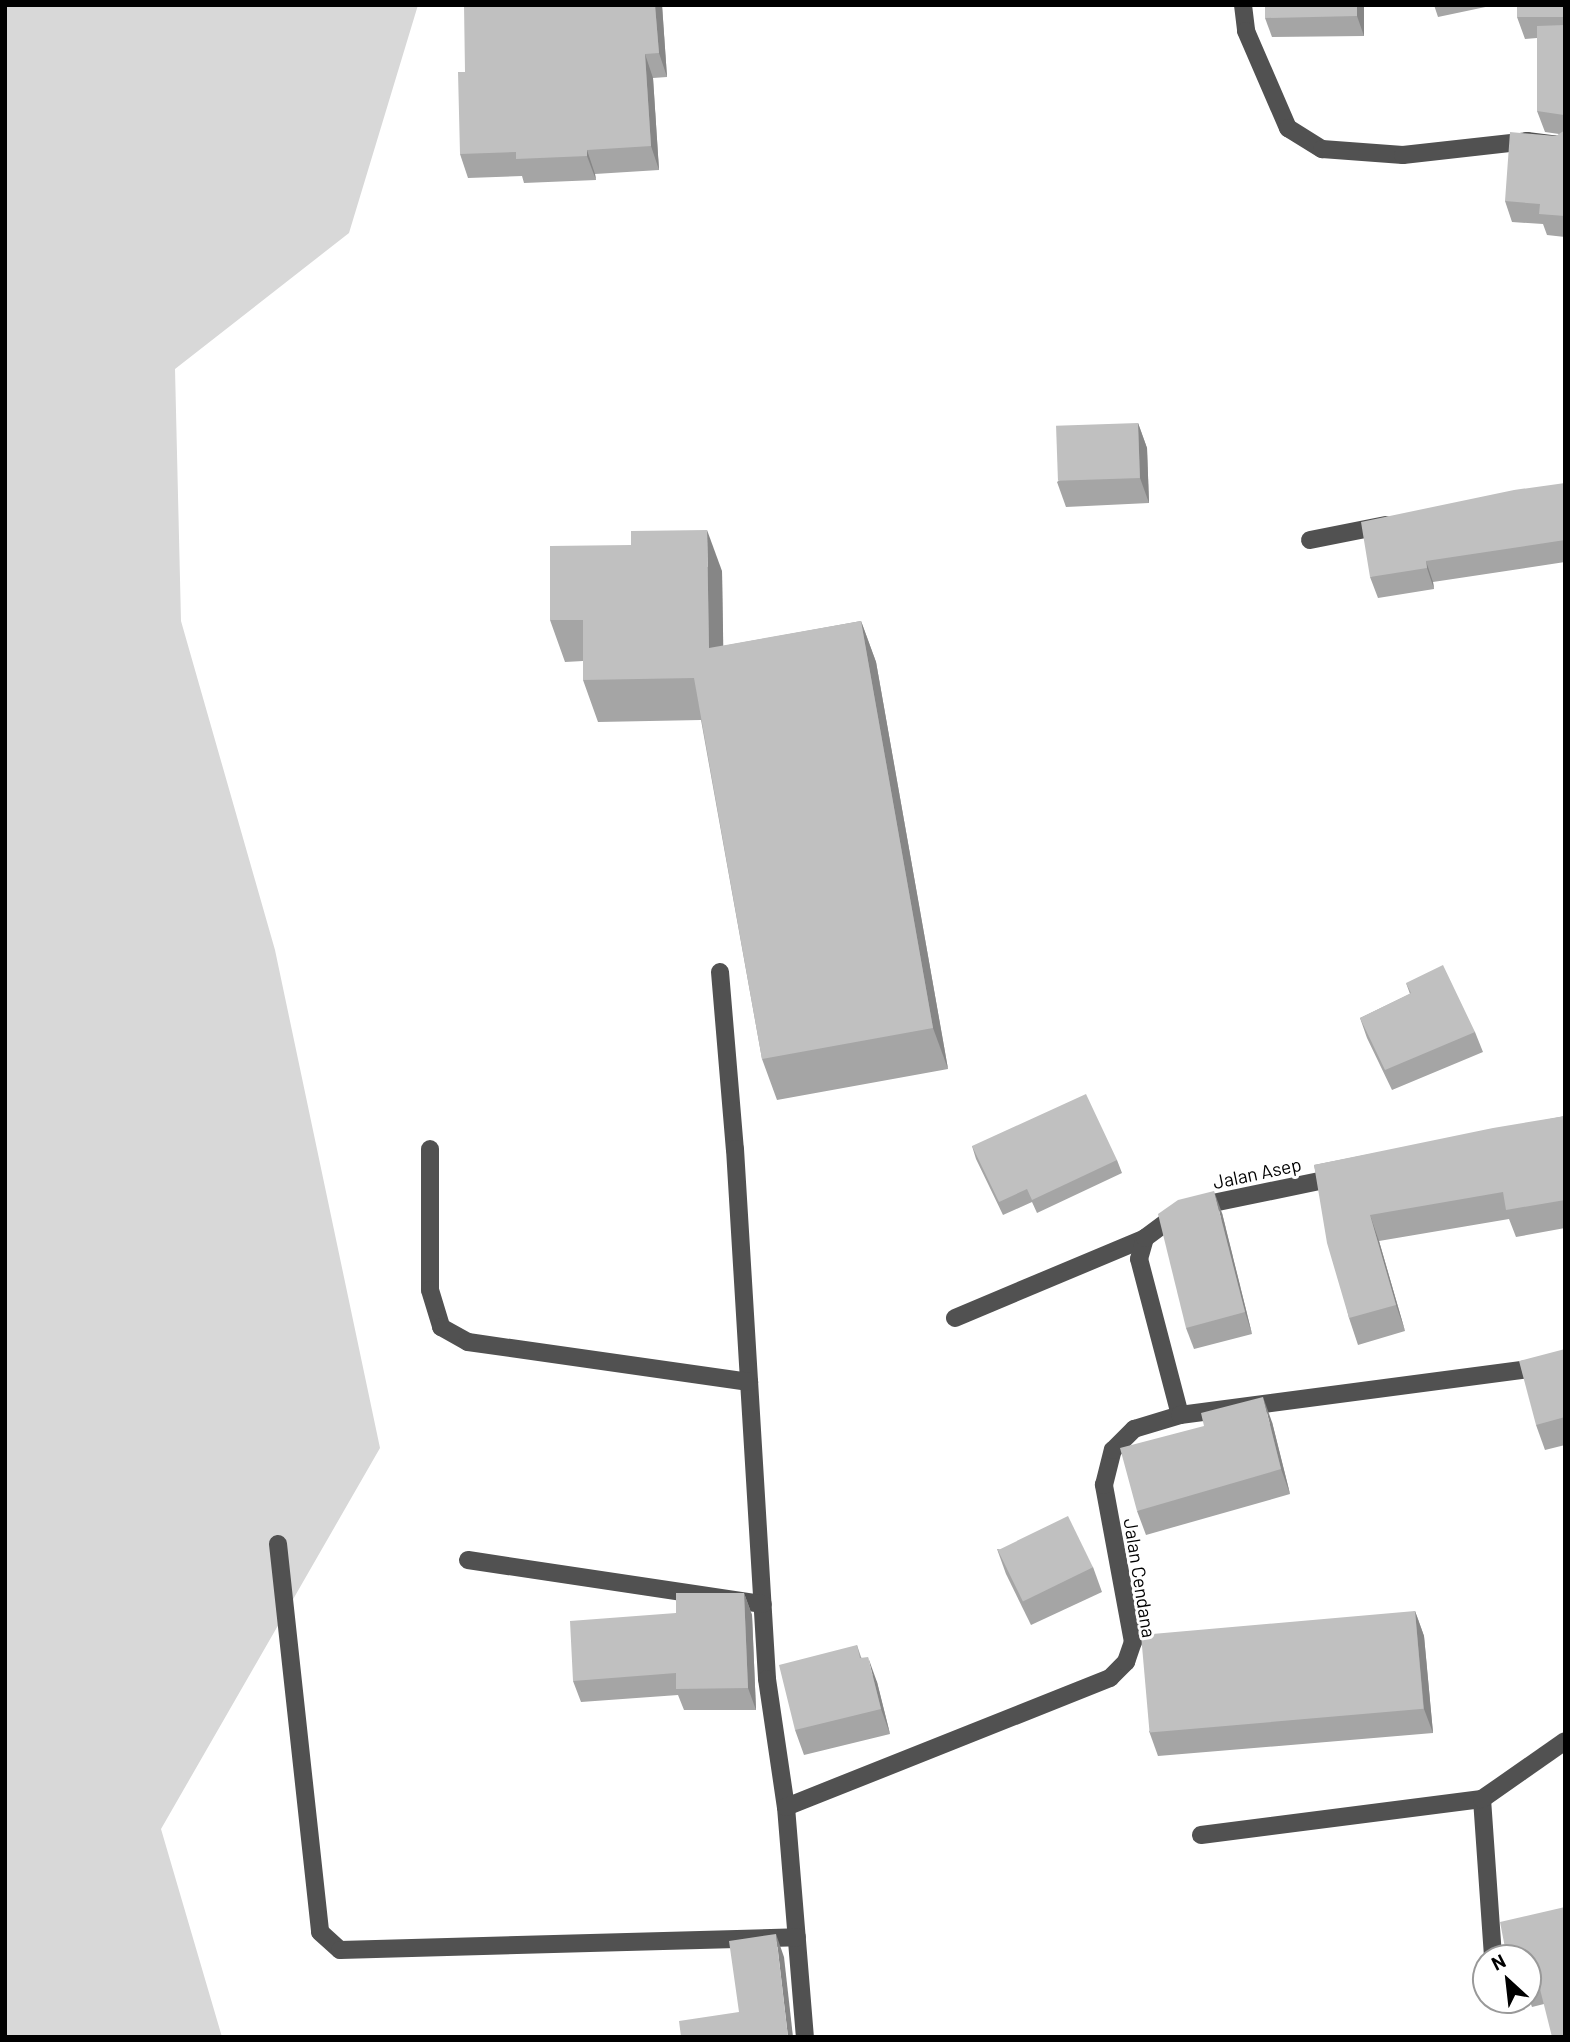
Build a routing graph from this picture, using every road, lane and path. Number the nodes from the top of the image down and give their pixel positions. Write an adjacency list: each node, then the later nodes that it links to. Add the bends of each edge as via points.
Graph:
1 (1243, 5): 2 (street, via 1245,31 1288,128 1322,149 1403,155 1527,141)
2 (1565, 146)
3 (1401, 522): 4 (street)
4 (1310, 540)
5 (720, 972): 11 (street)
6 (430, 1149): 11 (street, via 430,1290 441,1327 468,1342)
7 (1361, 1172): 8 (street, Jalan Asep, via 1184,1209)
8 (1145, 1238): 9 (street, Jalan Asep); 12 (street, via 1139,1259)
9 (955, 1318)
10 (1565, 1364): 12 (street, Jalan Cendana)
11 (749, 1382): 15 (street)
12 (1180, 1415): 18 (street, Jalan Cendana, via 1134,1430 1112,1450 1104,1485 1133,1642 1126,1662 1110,1678)
13 (278, 1544): 20 (street, via 320,1932 340,1950)
14 (468, 1560): 15 (street)
15 (763, 1604): 18 (street, via 767,1679)
16 (1565, 1741): 17 (street)
17 (1482, 1800): 19 (street); 21 (street)
18 (786, 1807): 20 (street)
19 (1200, 1835)
20 (797, 1937): 22 (street)
21 (1492, 1944)
22 (805, 2037)

